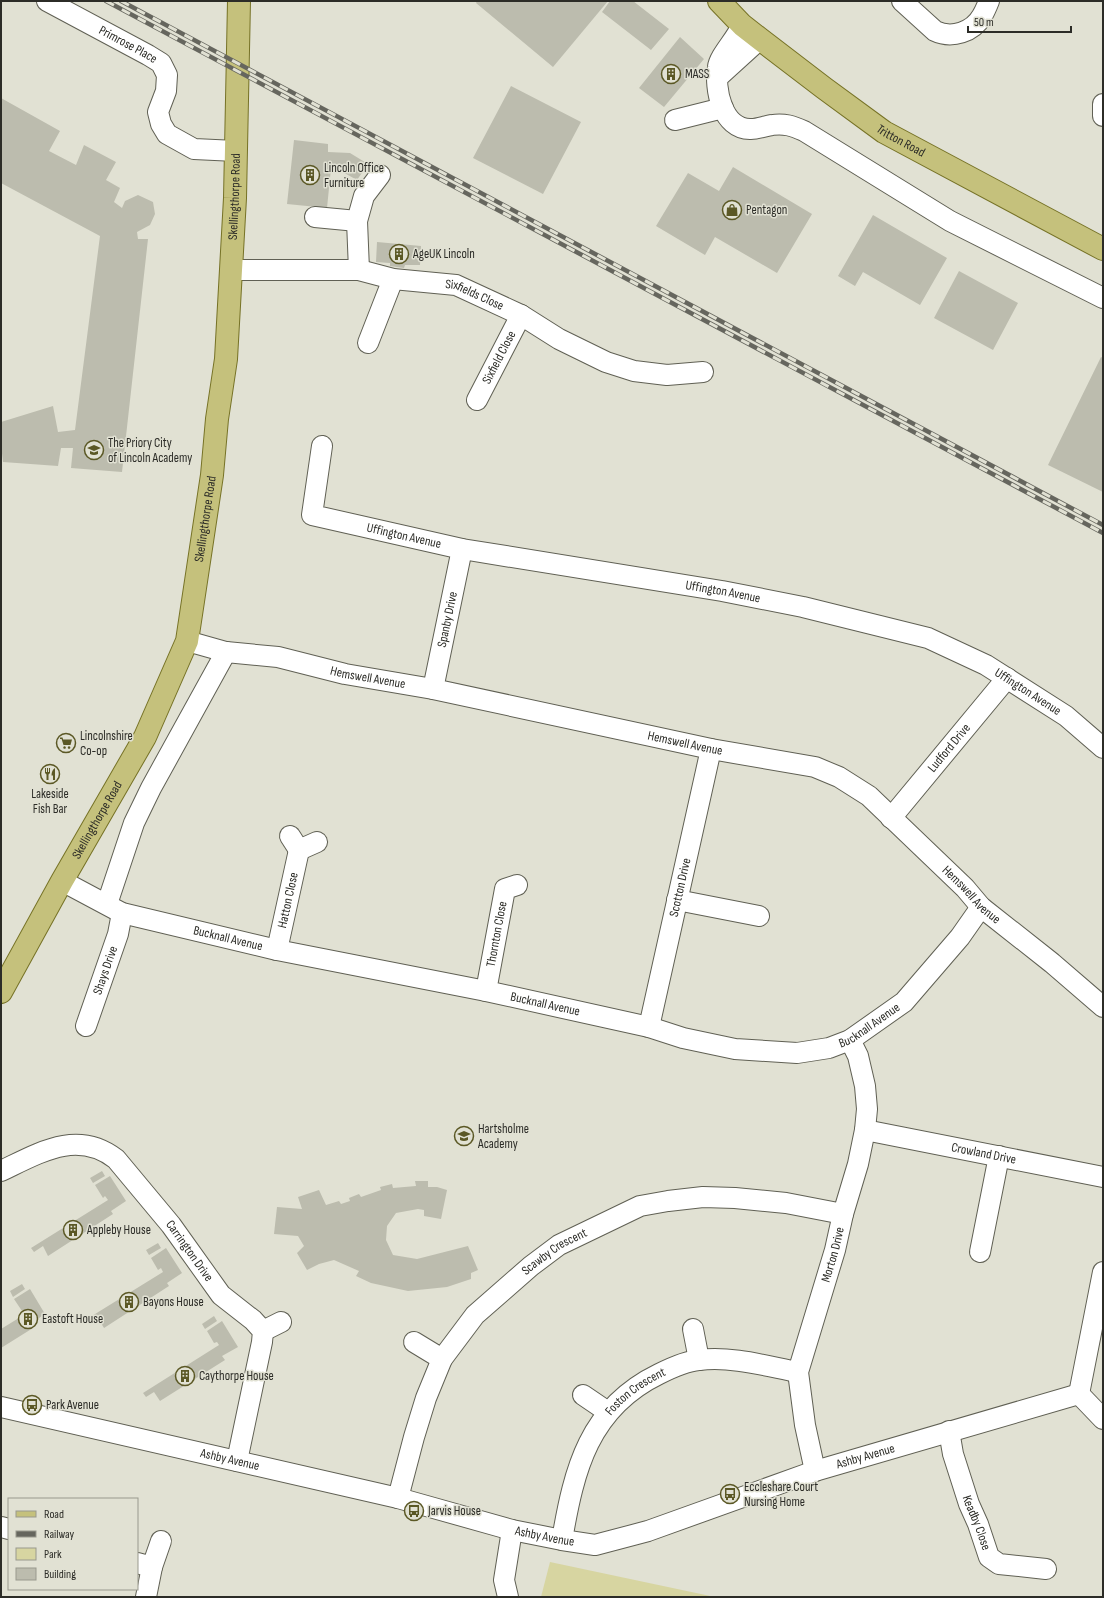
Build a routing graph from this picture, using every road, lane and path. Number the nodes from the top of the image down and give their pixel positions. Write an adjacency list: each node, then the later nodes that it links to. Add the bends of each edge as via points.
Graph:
1 (47, 1): 13 (street, Primrose Place, via 161,63 167,75 166,90 158,112 160,124 167,134 194,149)
2 (239, 1): 13 (main road, Skellingthorpe Road)
3 (719, 1): 6 (main road, Tritton Road)
4 (902, 1): 5 (street, via 935,31 940,34 953,34 968,30 976,24 983,15)
5 (988, 1)
6 (742, 25): 7 (main road, Tritton Road); 8 (street, via 718,66)
7 (760, 39): 8 (street); 17 (main road, Tritton Road, via 884,132)
8 (718, 77): 10 (street, via 718,96)
9 (1103, 104): 11 (street)
10 (723, 108): 12 (street); 21 (street, via 734,124 749,130 782,124 804,131 950,222)
11 (1103, 116)
12 (674, 120)
13 (236, 151): 18 (main road, Skellingthorpe Road)
14 (380, 175): 16 (street, via 364,196)
15 (315, 217): 16 (street)
16 (357, 221): 19 (street)
17 (1103, 249)
18 (231, 270): 19 (street, Sixfields Close); 28 (main road, Skellingthorpe Road, via 226,359 212,475)
19 (359, 270): 20 (street, Sixfields Close)
20 (393, 279): 22 (street, Sixfields Close, via 456,285); 23 (street)
21 (1103, 298)
22 (521, 315): 24 (street, Sixfields Close, via 606,362 634,371 667,376); 25 (street, Sixfield Close)
23 (368, 343)
24 (703, 372)
25 (477, 400)
26 (322, 446): 27 (street, Uffington Avenue, via 312,515)
27 (462, 550): 30 (street, Uffington Avenue, via 722,591 803,607 928,638 986,665); 31 (street, Spanby Drive)
28 (187, 641): 29 (street, Hemswell Avenue); 36 (main road, Skellingthorpe Road, via 145,737)
29 (226, 652): 31 (street, Hemswell Avenue, via 278,657 345,674); 40 (street, via 134,823)
30 (1007, 678): 32 (street, Uffington Avenue, via 1066,716); 34 (street, Ludford Drive)
31 (433, 689): 33 (street, Hemswell Avenue)
32 (1103, 748)
33 (711, 749): 34 (street, Hemswell Avenue, via 815,767 839,777 869,796); 38 (street, Scotton Drive)
34 (891, 818): 39 (street, Hemswell Avenue, via 965,888)
35 (302, 843): 42 (street, Hatton Close)
36 (62, 881): 40 (street, Bucknall Avenue); 44 (main road, Skellingthorpe Road)
37 (505, 884): 43 (street, Thornton Close)
38 (677, 900): 41 (street); 47 (street, Scotton Drive)
39 (981, 907): 45 (street, Hemswell Avenue); 48 (street, Bucknall Avenue, via 960,937 904,1002)
40 (115, 908): 42 (street, Bucknall Avenue); 46 (street, Shays Drive, via 118,934)
41 (759, 916)
42 (277, 950): 43 (street, Bucknall Avenue)
43 (486, 991): 47 (street, Bucknall Avenue)
44 (1, 992)
45 (1103, 1006)
46 (86, 1026)
47 (649, 1027): 48 (street, Bucknall Avenue, via 683,1038 735,1049 797,1053 829,1048)
48 (850, 1040): 49 (street, Morton Drive, via 858,1056 865,1086)
49 (865, 1130): 50 (street, Crowland Drive); 53 (street, Morton Drive)
50 (999, 1156): 52 (street, Crowland Drive); 54 (street)
51 (1, 1171): 58 (street, Carrington Drive, via 58,1146 74,1144 106,1151 116,1159 171,1225 221,1294)
52 (1103, 1177)
53 (843, 1214): 60 (street, Scawby Crescent, via 786,1203 735,1198 703,1198 640,1206 559,1245 531,1266 475,1315); 62 (street, Morton Drive, via 835,1250)
54 (980, 1252)
55 (1103, 1272): 63 (street)
56 (281, 1322): 58 (street)
57 (693, 1329): 61 (street)
58 (263, 1331): 69 (street)
59 (414, 1342): 60 (street)
60 (442, 1359): 71 (street, Scawby Crescent, via 426,1398)
61 (699, 1360): 62 (street, Foston Crescent, via 753,1362); 66 (street, Foston Crescent, via 649,1378)
62 (798, 1372): 70 (street, Morton Drive, via 805,1425)
63 (1080, 1394): 67 (street); 68 (street, Ashby Avenue)
64 (583, 1395): 66 (street)
65 (1, 1407): 69 (street, Ashby Avenue)
66 (608, 1412): 73 (street, Foston Crescent, via 595,1430 574,1478)
67 (1103, 1419)
68 (949, 1431): 70 (street, Ashby Avenue); 76 (street, Keadby Close, via 953,1454 989,1557 999,1564)
69 (237, 1461): 71 (street, Ashby Avenue)
70 (815, 1471): 73 (street, Ashby Avenue, via 648,1531 595,1545)
71 (398, 1498): 72 (street, Ashby Avenue)
72 (512, 1530): 73 (street, Ashby Avenue); 78 (street, via 504,1580)
73 (562, 1540)
74 (161, 1541): 75 (street)
75 (145, 1565): 77 (street)
76 (1046, 1569)
77 (146, 1597)
78 (508, 1597)

